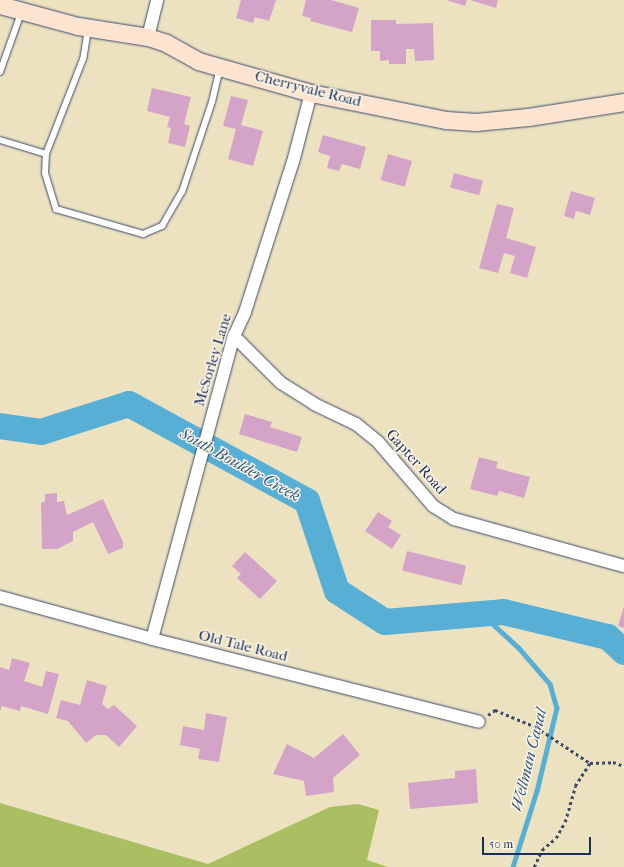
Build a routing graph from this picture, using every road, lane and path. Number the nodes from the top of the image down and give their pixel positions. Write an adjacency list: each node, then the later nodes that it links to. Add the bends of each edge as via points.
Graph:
1 (157, 0): 5 (street)
2 (0, 5): 3 (street, Cherryvale Road)
3 (22, 11): 4 (street, Cherryvale Road); 7 (lane)
4 (88, 28): 5 (street, Cherryvale Road); 11 (lane, via 83,59)
5 (148, 37): 6 (street, Cherryvale Road, via 166,43 198,61)
6 (221, 66): 8 (street, Cherryvale Road); 11 (lane, via 212,102 182,192 162,226 143,234 56,209 45,174)
7 (0, 72)
8 (311, 93): 9 (street, Cherryvale Road, via 439,119 476,122 528,118); 12 (street, McSorley Lane, via 293,162 245,312)
9 (624, 102)
10 (0, 140): 11 (lane)
11 (46, 154)
12 (234, 336): 13 (street, Gapter Road, via 281,383 314,404 356,424 378,442 433,506 454,519); 15 (street, McSorley Lane)
13 (624, 566)
14 (0, 597): 15 (street, Old Tale Road)
15 (152, 639): 16 (street, Old Tale Road)
16 (479, 722): 17 (path, via 495,710 536,727)
17 (590, 763): 18 (path, via 613,762); 19 (path, via 575,786 565,822 556,838 542,850)
18 (624, 766)
19 (534, 867)

